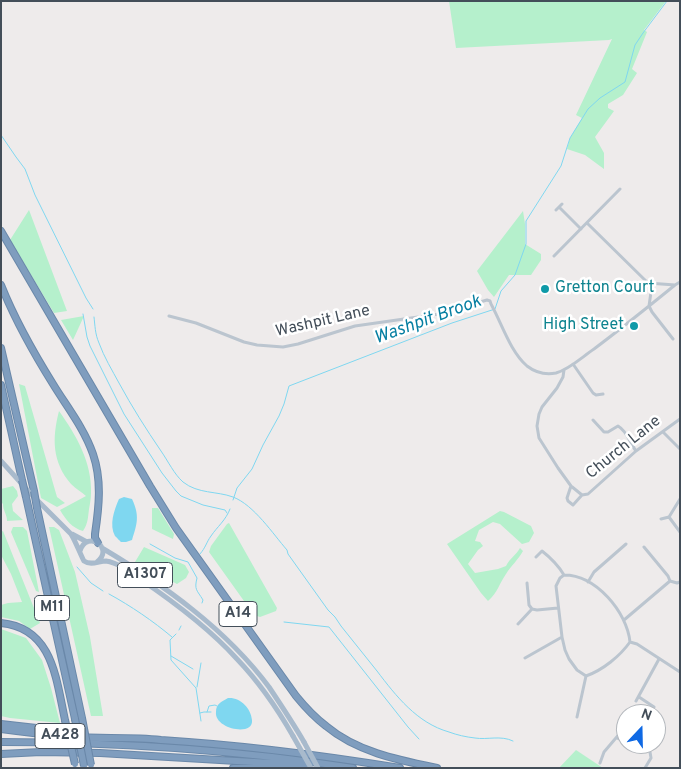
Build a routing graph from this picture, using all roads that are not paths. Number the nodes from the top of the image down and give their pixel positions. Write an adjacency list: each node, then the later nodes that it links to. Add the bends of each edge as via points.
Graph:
1 (620, 189): 3 (street)
2 (559, 207): 4 (street)
3 (587, 223): 4 (street); 8 (street)
4 (581, 229): 6 (street)
5 (1, 232): 77 (highway, A14, via 176,528 296,696 327,727 359,747)
6 (554, 256)
7 (680, 282): 10 (street)
8 (648, 283): 10 (street); 11 (street, via 651,292)
9 (1, 285): 34 (highway, via 38,361 80,425 93,455 99,484 95,538)
10 (675, 285): 11 (street)
11 (649, 306): 13 (street); 15 (street)
12 (169, 316): 16 (street, Washpit Lane, via 244,342 283,347 355,326 439,314 483,300 490,301 513,348 526,365 545,374)
13 (673, 339)
14 (1, 348): 57 (highway, M11, bridge, via 38,508)
15 (573, 364): 16 (street); 18 (street, via 593,393)
16 (564, 370): 25 (street, via 557,388 542,407 537,426 539,438)
17 (1, 385): 57 (highway, M11, bridge)
18 (603, 394)
19 (680, 418): 21 (street, Church Lane)
20 (593, 420): 23 (street, via 604,432 618,426 622,428)
21 (663, 432): 22 (street); 23 (street, Church Lane)
22 (680, 449)
23 (636, 451): 26 (street, Church Lane, via 588,494)
24 (1, 461): 31 (main road)
25 (571, 486): 26 (street); 26 (street, via 568,501 573,505)
26 (582, 495)
27 (680, 499): 28 (street)
28 (669, 517): 29 (street); 30 (street)
29 (661, 519)
30 (680, 532)
31 (71, 534): 32 (main road); 36 (main road)
32 (87, 542): 34 (main road, via 93,541); 36 (main road)
33 (626, 544): 41 (street, via 594,572)
34 (100, 546): 38 (main road, via 102,556); 74 (main road, A1307, bridge, via 166,589 230,643 268,686)
35 (644, 547): 40 (street)
36 (80, 551): 38 (main road, via 85,561)
37 (536, 557): 39 (street, via 542,551 554,560)
38 (96, 562): 73 (main road, A1307, bridge, via 114,563 126,570 218,640 273,705)
39 (564, 575): 41 (street); 44 (street, via 556,586)
40 (670, 581): 42 (street); 46 (street)
41 (588, 582): 46 (street, via 606,595)
42 (680, 582)
43 (528, 583): 45 (street)
44 (558, 608): 45 (street); 49 (street)
45 (532, 609): 48 (street)
46 (624, 620): 50 (street)
47 (1, 623): 69 (highway, M11, bridge, via 26,630 49,657)
48 (518, 624)
49 (562, 637): 51 (street); 54 (street, via 569,660)
50 (630, 642): 52 (street); 54 (street, via 596,673)
51 (524, 658)
52 (659, 659): 53 (street); 55 (street, via 637,699)
53 (680, 672)
54 (586, 676): 56 (street)
55 (648, 704)
56 (577, 717)
57 (79, 719): 70 (highway, M11, bridge)
58 (1, 724): 60 (highway)
59 (1, 729): 60 (highway, A428, via 59,736)
60 (120, 738): 76 (highway, via 283,751)
61 (616, 739): 67 (street, via 604,752)
62 (1, 742): 63 (highway)
63 (141, 746): 64 (highway, A428); 68 (highway)
64 (41, 752): 65 (highway, A428); 68 (highway, A428, via 313,766)
65 (1, 754)
66 (650, 754): 78 (street)
67 (600, 763)
68 (326, 764): 75 (highway)
69 (76, 766)
70 (88, 767)
71 (233, 768): 72 (highway)
72 (285, 768)
73 (311, 768)
74 (318, 768)
75 (353, 768)
76 (400, 768)
77 (437, 768)
78 (645, 768)

